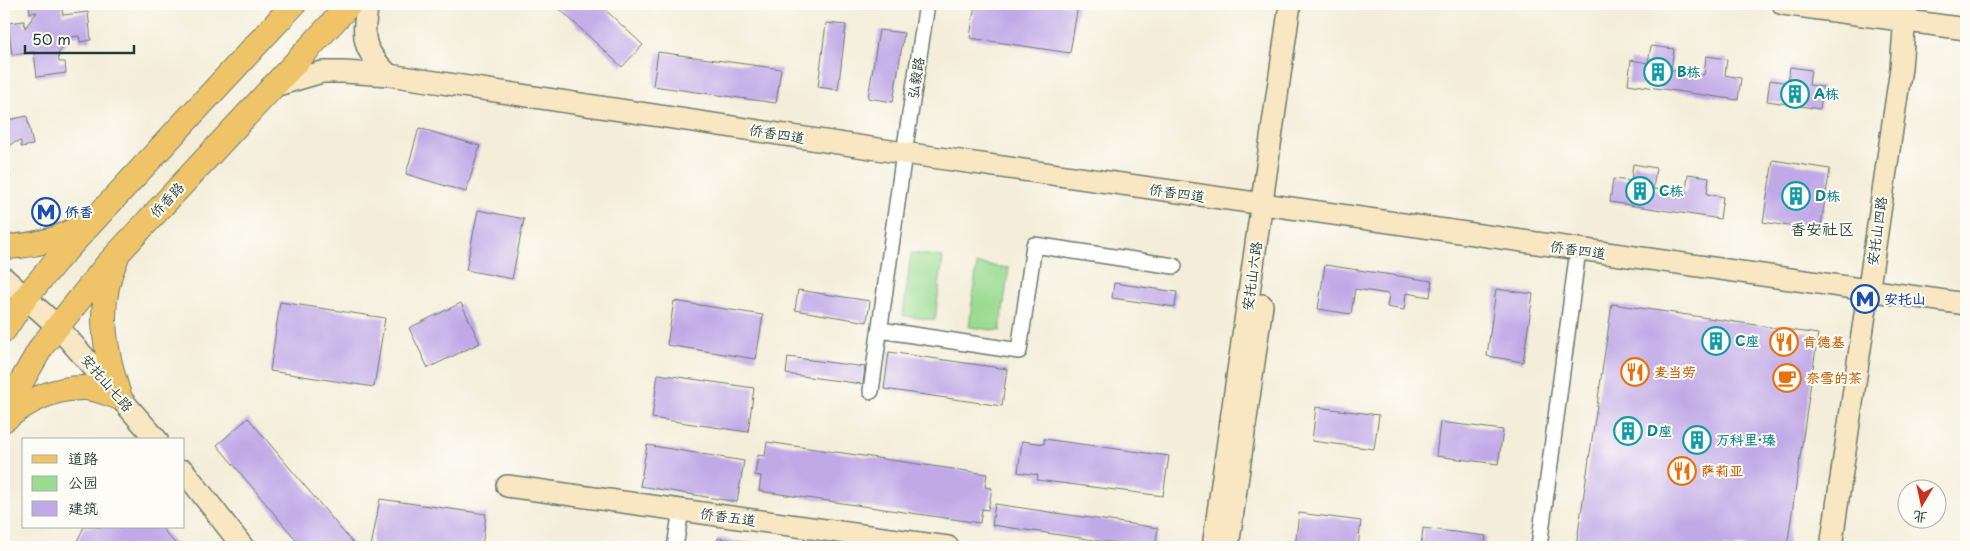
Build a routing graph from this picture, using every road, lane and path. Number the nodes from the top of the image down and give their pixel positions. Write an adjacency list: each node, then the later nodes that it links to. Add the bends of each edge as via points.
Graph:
1 (294, 4): 13 (main road)
2 (350, 4): 10 (main road, 侨香路)
3 (368, 4): 9 (street, via 364,32 366,43 375,61)
4 (927, 4): 11 (street, 弘毅路)
5 (1783, 4): 7 (street)
6 (1297, 6): 12 (street, 安托山六路)
7 (1905, 12): 8 (street); 19 (street, 安托山四路, via 1901,68)
8 (1966, 29)
9 (389, 75): 10 (street, 侨香四道, via 322,72); 11 (street, 侨香四道)
10 (271, 87): 15 (main road, 侨香路)
11 (904, 153): 12 (street, 侨香四道); 24 (street, 弘毅路)
12 (1269, 206): 16 (street, 侨香四道); 36 (street, 安托山六路); 37 (street, 安托山六路)
13 (100, 213): 14 (main road, via 72,232 48,241); 20 (main road, via 56,261)
14 (4, 247)
15 (121, 250): 22 (main road, 侨香路); 26 (main road, via 108,285 104,324 104,342)
16 (1578, 250): 19 (street, 侨香四道); 38 (street)
17 (1174, 266): 24 (street, via 1034,245 1018,351)
18 (4, 278): 20 (street, 安托山七路)
19 (1869, 291): 21 (street, 侨香四道); 39 (street, 安托山四路)
20 (15, 295): 22 (street, 安托山七路); 23 (main road)
21 (1966, 304)
22 (57, 326): 26 (street, 安托山七路); 27 (main road, 侨香路, via 27,369)
23 (4, 330)
24 (880, 330): 25 (street, 弘毅路)
25 (871, 391)
26 (120, 398): 28 (main road, via 87,388 67,389 36,398); 29 (street, 安托山七路)
27 (4, 412)
28 (4, 420)
29 (155, 438)
30 (185, 472): 33 (street)
31 (507, 486): 32 (street, 侨香五道)
32 (681, 510): 34 (street); 35 (street, 侨香五道)
33 (243, 547)
34 (675, 547)
35 (948, 547)
36 (1212, 547)
37 (1228, 547)
38 (1539, 547)
39 (1831, 547)

